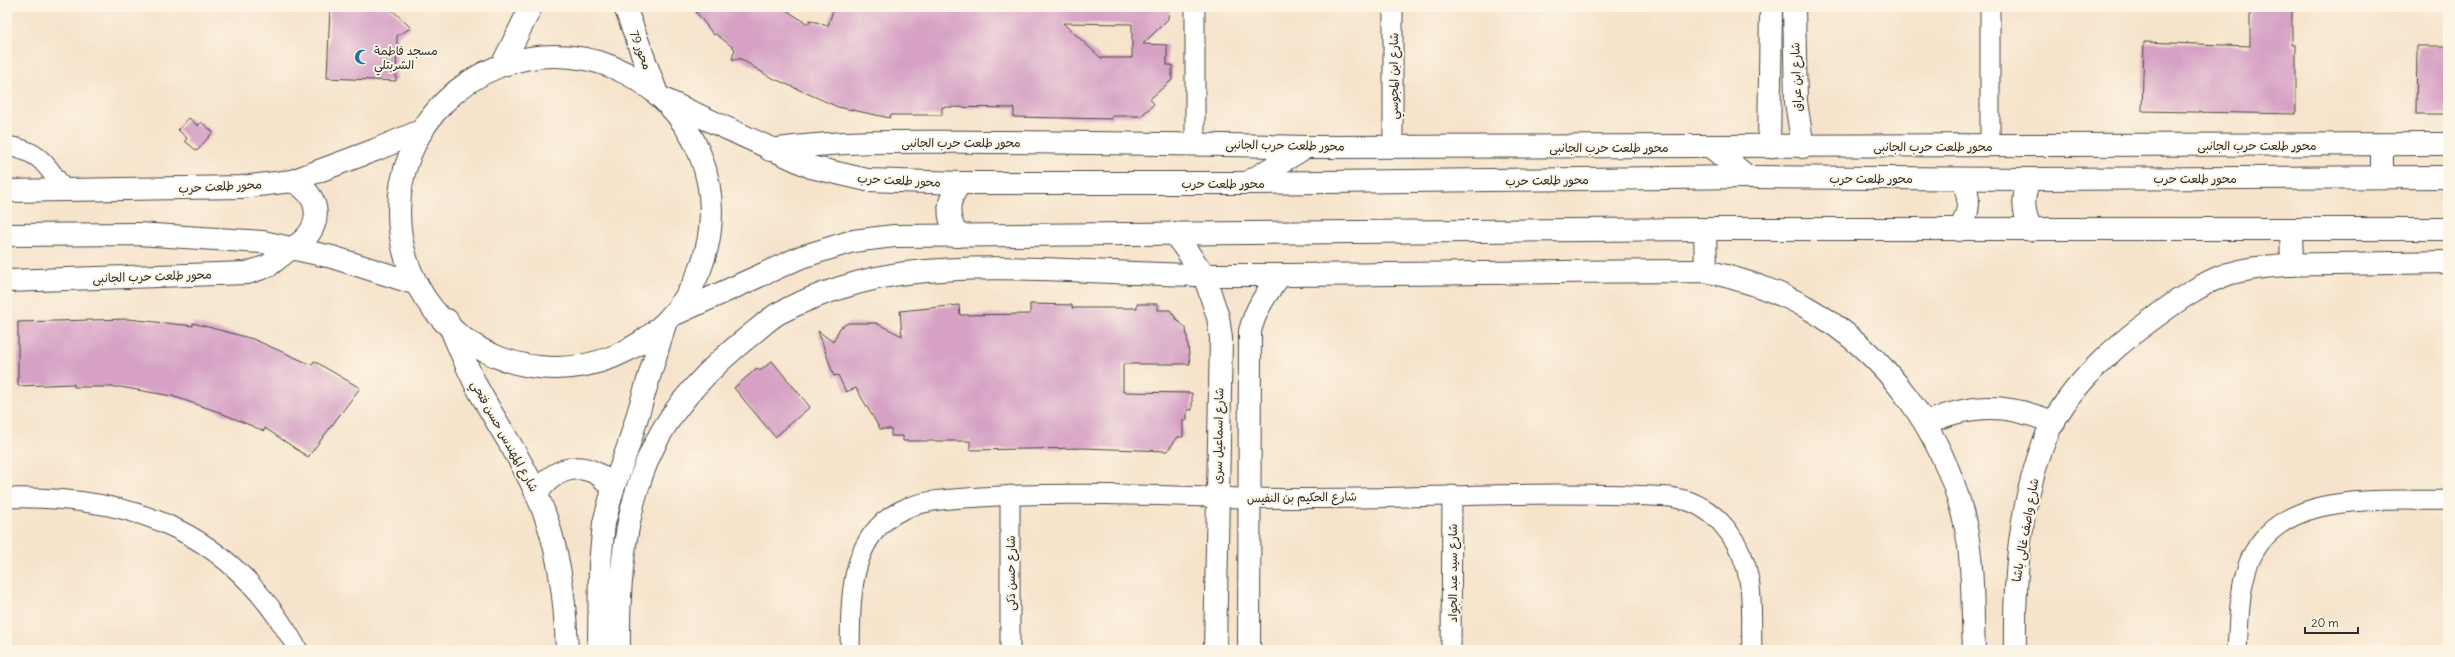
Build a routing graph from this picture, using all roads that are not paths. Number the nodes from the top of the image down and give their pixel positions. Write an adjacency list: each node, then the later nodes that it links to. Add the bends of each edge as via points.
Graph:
1 (531, 7): 8 (main road)
2 (625, 7): 9 (main road, محور 79)
3 (1195, 7): 11 (street)
4 (1393, 7): 15 (street, شارع ابن المجوسي)
5 (1771, 7): 19 (main road, شارع ابن عراق)
6 (1794, 7): 20 (main road, شارع ابن عراق, via 1796,102)
7 (1990, 7): 16 (street)
8 (502, 65): 9 (main road, via 534,57 567,56 600,62 630,75); 10 (main road, via 464,85 447,99)
9 (660, 96): 21 (main road, محور طلعت حرب); 49 (main road, via 688,130 704,166 711,205 708,245 695,282)
10 (423, 130): 27 (main road, محور طلعت حرب); 47 (main road, via 408,159 401,190 400,222 405,254)
11 (1195, 143): 17 (main road, محور طلعت حرب الجانبى); 21 (main road, محور طلعت حرب الجانبى, via 871,142 818,143)
12 (2448, 144): 13 (main road, محور طلعت حرب الجانبى)
13 (2382, 145): 16 (main road, محور طلعت حرب الجانبى); 24 (main road)
14 (7, 146): 30 (street, via 36,154)
15 (1393, 146): 17 (main road, محور طلعت حرب الجانبى); 18 (main road, محور طلعت حرب الجانبى)
16 (1990, 146): 20 (main road, محور طلعت حرب الجانبى)
17 (1306, 147): 29 (main road)
18 (1711, 147): 19 (main road, محور طلعت حرب الجانبى); 23 (main road)
19 (1769, 147): 20 (main road, محور طلعت حرب الجانبى)
20 (1802, 147)
21 (770, 150): 28 (main road, محور طلعت حرب, via 811,167 867,180)
22 (2448, 176): 24 (main road, محور طلعت حرب)
23 (1748, 177): 25 (main road, محور طلعت حرب); 29 (main road, محور طلعت حرب)
24 (2382, 177): 26 (main road, محور طلعت حرب)
25 (1962, 179): 26 (main road, محور طلعت حرب); 34 (main road, via 1967,189 1968,210)
26 (2029, 179): 35 (main road, via 2023,205)
27 (292, 180): 30 (main road, محور طلعت حرب, via 241,187); 40 (main road, محور طلعت حرب الجانبى, via 309,194 316,215 308,236 301,244)
28 (961, 183): 29 (main road, محور طلعت حرب); 39 (main road, via 953,192 948,215)
29 (1246, 183)
30 (64, 190): 31 (main road, محور طلعت حرب)
31 (7, 191)
32 (1704, 229): 34 (main road); 37 (main road); 43 (main road)
33 (2448, 229): 36 (main road)
34 (1959, 230): 35 (main road)
35 (2031, 230): 36 (main road)
36 (2292, 230): 42 (main road)
37 (1174, 233): 39 (main road); 45 (main road, شارع اسماعيل سرى)
38 (7, 235): 40 (main road, via 184,236 263,242)
39 (958, 236): 49 (main road, via 894,236 853,241 801,257)
40 (290, 249): 46 (main road, محور طلعت حرب الجانبى, via 268,266 247,273); 47 (main road, via 332,257)
41 (2448, 262): 42 (main road)
42 (2292, 264): 51 (main road, شارع واصف غالى باشا, via 2227,275 2176,302 2136,331 2078,386)
43 (1706, 271): 44 (main road); 50 (main road, via 1770,290 1808,308 1830,323 1894,379)
44 (1281, 275): 45 (main road); 58 (main road, via 1254,312 1250,330)
45 (1204, 276): 56 (main road, شارع اسماعيل سرى, via 1218,317 1220,338); 63 (main road, via 973,269 904,274 860,282 777,314 731,351 689,393 656,441 640,481 627,529)
46 (7, 281)
47 (417, 284): 48 (main road, via 433,310)
48 (447, 320): 49 (main road, via 477,348 514,364 555,369 595,364 632,348); 53 (main road, شارع المهندس حسن فتحي, via 477,387)
49 (669, 320): 52 (main road)
50 (1926, 423): 51 (main road, via 1946,414 1990,407 2033,414); 70 (main road, via 1957,491 1966,525)
51 (2054, 423): 71 (main road, شارع واصف غالى باشا, via 2047,436 2031,485 2021,537 2014,591)
52 (613, 489): 53 (main road, via 599,475 581,469 562,471 546,480); 62 (main road, via 604,523 601,555)
53 (537, 493): 61 (main road, شارع المهندس حسن فتحي, via 561,577)
54 (1010, 495): 56 (street, شارع الحكيم بن النفيس); 64 (street, شارع الحكيم بن النفيس, via 939,500 902,510 880,525 863,546 855,567); 65 (street, شارع حسن ذكى)
55 (1452, 495): 58 (street, شارع الحكيم بن النفيس); 68 (street, شارع سيد عبد الجواد); 69 (street, شارع الحكيم بن النفيس, via 1654,496 1691,502 1709,512 1728,531 1742,554 1750,580)
56 (1217, 496): 58 (street, شارع الحكيم بن النفيس); 66 (main road, شارع اسماعيل سرى)
57 (7, 498): 60 (street, via 49,497 98,503 185,532 221,555 247,579 277,616)
58 (1251, 498): 67 (main road)
59 (2448, 500): 72 (street, via 2338,503 2296,514 2277,527 2261,542 2250,560 2244,586)
60 (298, 650)
61 (567, 650)
62 (598, 650)
63 (619, 650)
64 (850, 650)
65 (1010, 650)
66 (1215, 650)
67 (1249, 650)
68 (1452, 650)
69 (1752, 650)
70 (1974, 650)
71 (2015, 650)
72 (2237, 650)

